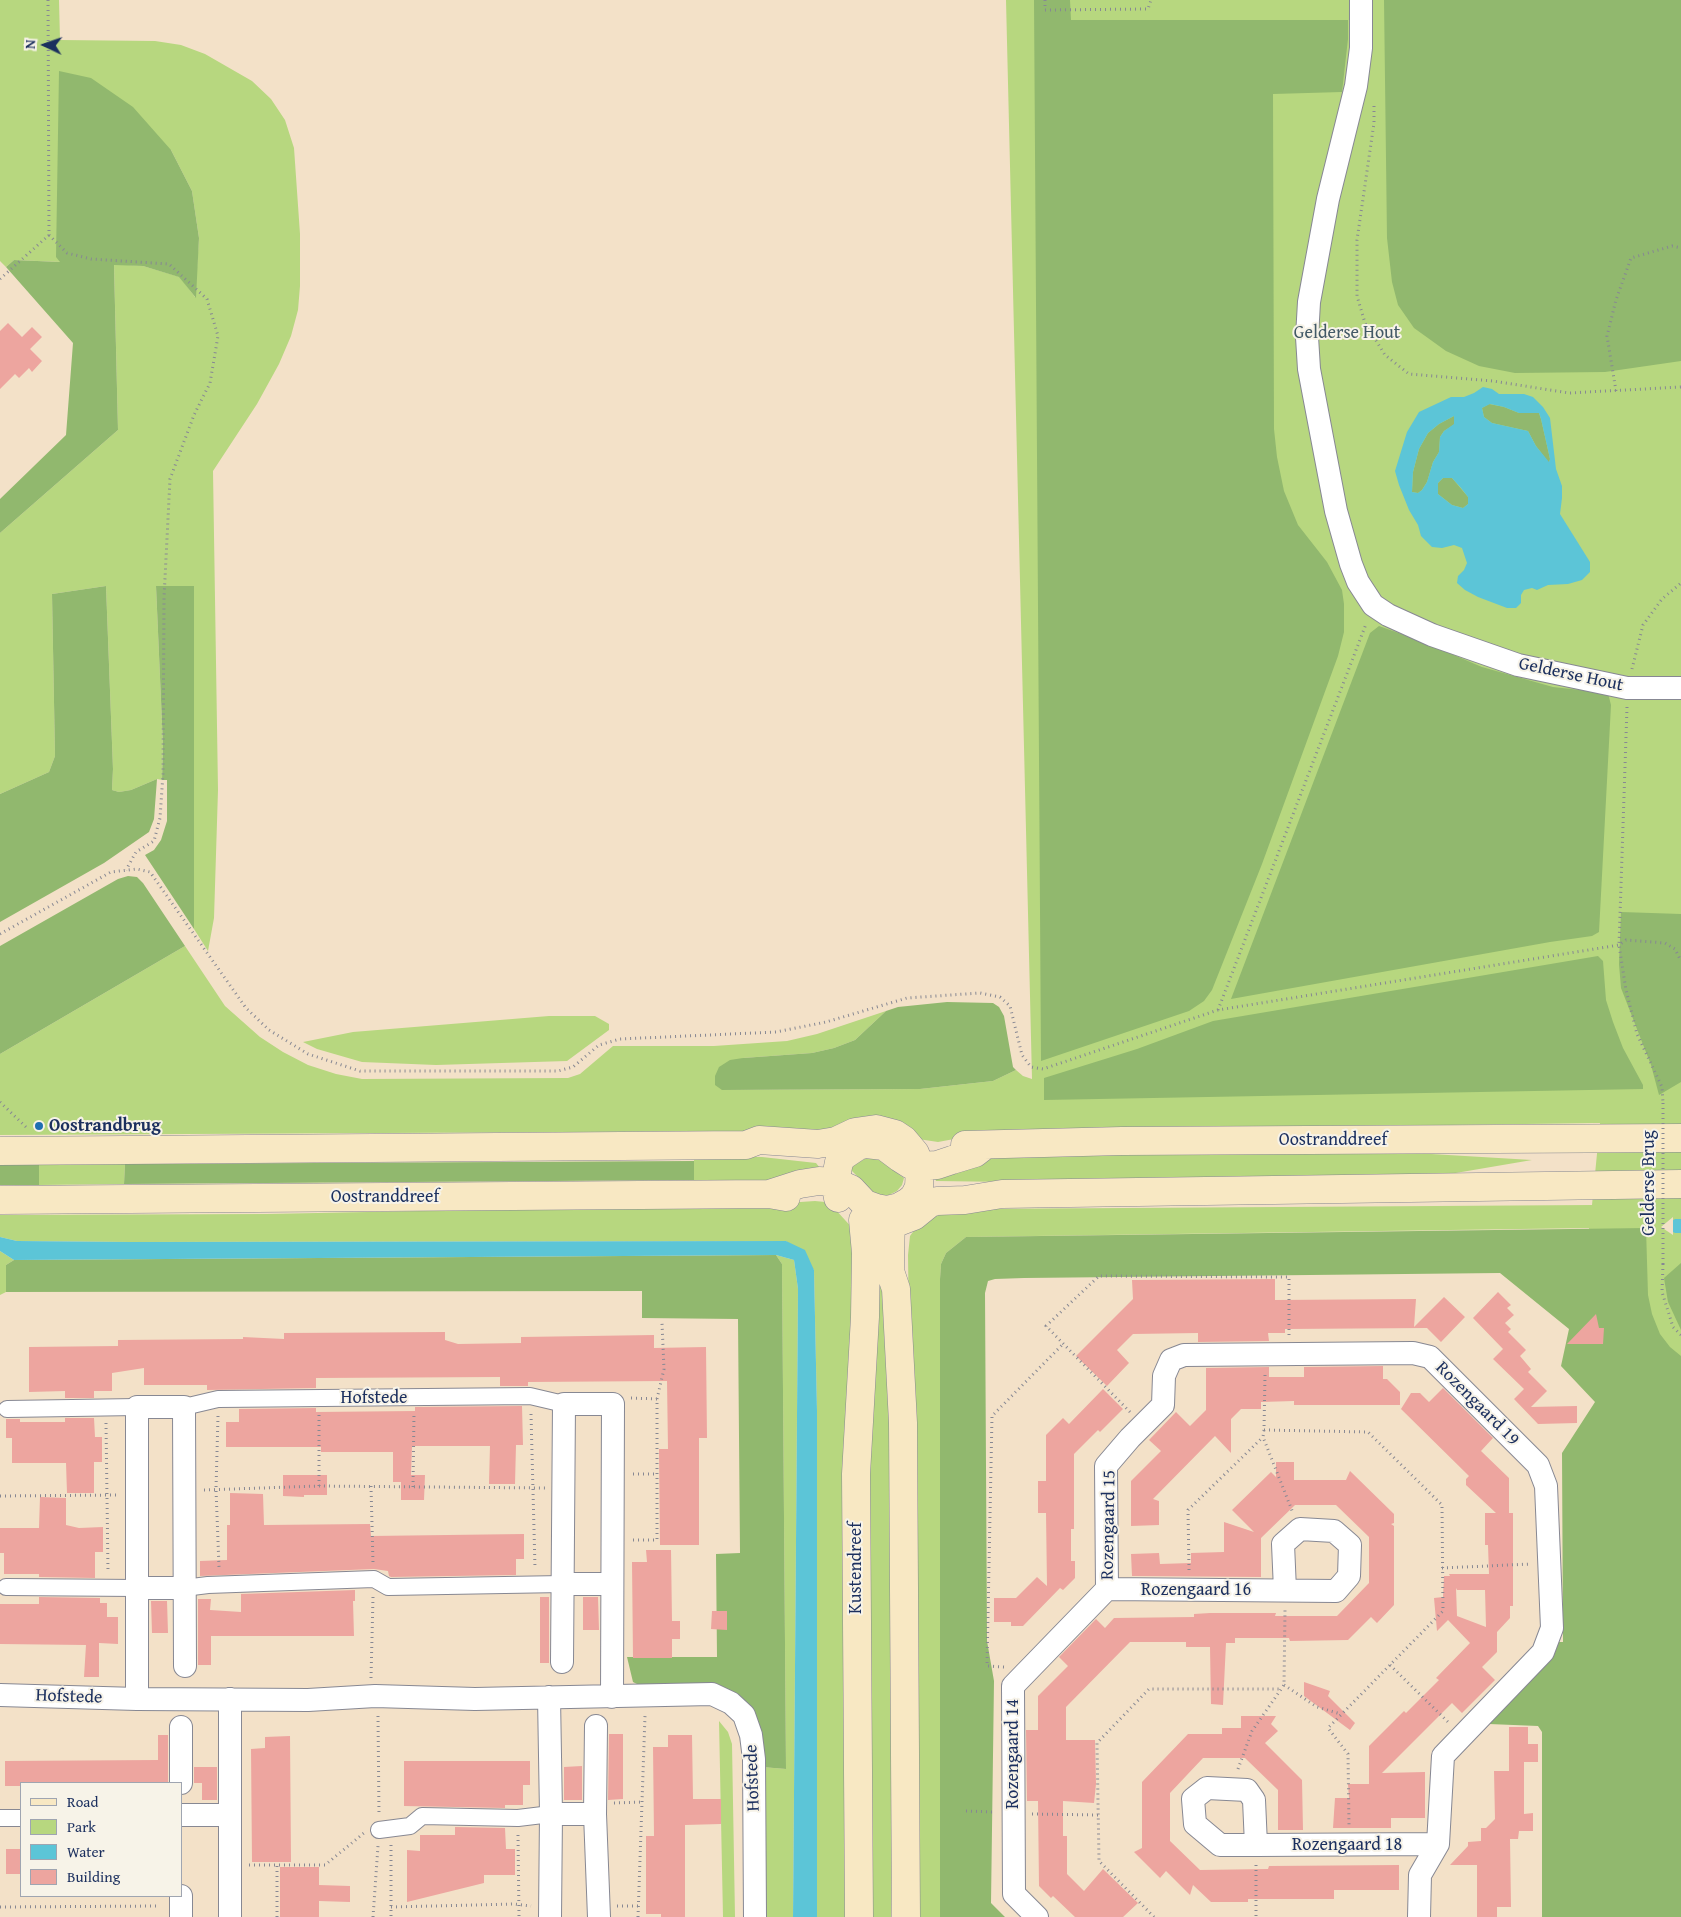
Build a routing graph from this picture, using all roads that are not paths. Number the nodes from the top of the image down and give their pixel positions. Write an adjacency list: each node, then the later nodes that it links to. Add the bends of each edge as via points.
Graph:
1 (1361, 0): 2 (street, Gelderse Hout, via 1361,48 1356,86 1328,199 1309,302 1307,337 1309,369 1336,511 1358,582 1373,605 1388,615 1432,635 1518,665 1627,688)
2 (1681, 688)
3 (1681, 1138): 6 (main road, Oostranddreef, via 970,1144 933,1153)
4 (0, 1150): 5 (main road, via 746,1145 760,1152 808,1157)
5 (838, 1169): 6 (main road, via 856,1132 876,1129 896,1134 904,1140); 8 (main road, Oostranddreef, via 819,1181 769,1194); 9 (main road, via 845,1185 865,1204 876,1208)
6 (920, 1178): 7 (main road, via 937,1201 1002,1194); 9 (main road, via 908,1202)
7 (1681, 1184)
8 (0, 1200)
9 (887, 1218): 45 (main road, Kustendreef, via 866,1253 856,1474); 46 (main road, via 902,1271 896,1288 903,1423)
10 (564, 1404): 12 (street, Hofstede, via 530,1396 218,1399); 15 (street); 16 (street, Hofstede, via 613,1404)
11 (137, 1407): 12 (street, Hofstede); 13 (street, Hofstede); 18 (street)
12 (184, 1407): 19 (street)
13 (7, 1409)
14 (1136, 1431): 20 (street, Rozengaard 15, via 1106,1466); 39 (street, Rozengaard 19, via 1163,1406 1164,1376 1171,1360 1184,1355 1413,1353 1430,1357 1538,1465 1546,1486 1552,1628 1543,1652 1443,1756)
15 (563, 1584): 16 (street); 19 (street, via 388,1587 374,1579); 22 (street)
16 (612, 1584): 25 (street)
17 (6, 1588): 18 (street)
18 (137, 1588): 19 (street); 27 (street)
19 (184, 1588): 23 (street)
20 (1108, 1589): 21 (street, Rozengaard 16); 47 (street, Rozengaard 14, via 1013,1686 1014,1894)
21 (1285, 1590): 21 (street, Rozengaard 16, via 1283,1544 1300,1529 1334,1531 1350,1545 1349,1576 1336,1591)
22 (562, 1662)
23 (185, 1666)
24 (0, 1695): 27 (street, Hofstede)
25 (612, 1696): 26 (street, Hofstede); 44 (street, Hofstede, via 712,1694 730,1702 744,1715 754,1759)
26 (549, 1697): 28 (street, Hofstede); 33 (street)
27 (137, 1699): 28 (street, Hofstede)
28 (230, 1699): 35 (street)
29 (596, 1726): 32 (street)
30 (181, 1727): 31 (street)
31 (181, 1782)
32 (596, 1809): 33 (street); 43 (street)
33 (551, 1814): 38 (street, via 518,1818 422,1816 410,1826); 42 (street)
34 (182, 1815): 35 (street)
35 (230, 1815): 41 (street)
36 (0, 1818): 37 (street)
37 (20, 1818)
38 (385, 1829)
39 (1438, 1844): 40 (street, Rozengaard 18); 48 (street, via 1420,1875)
40 (1256, 1845): 40 (street, Rozengaard 18, via 1220,1844 1195,1824 1193,1799 1206,1788 1247,1790 1254,1800)
41 (230, 1917)
42 (550, 1917)
43 (599, 1917)
44 (755, 1917)
45 (859, 1917)
46 (906, 1917)
47 (1037, 1917)
48 (1419, 1917)

